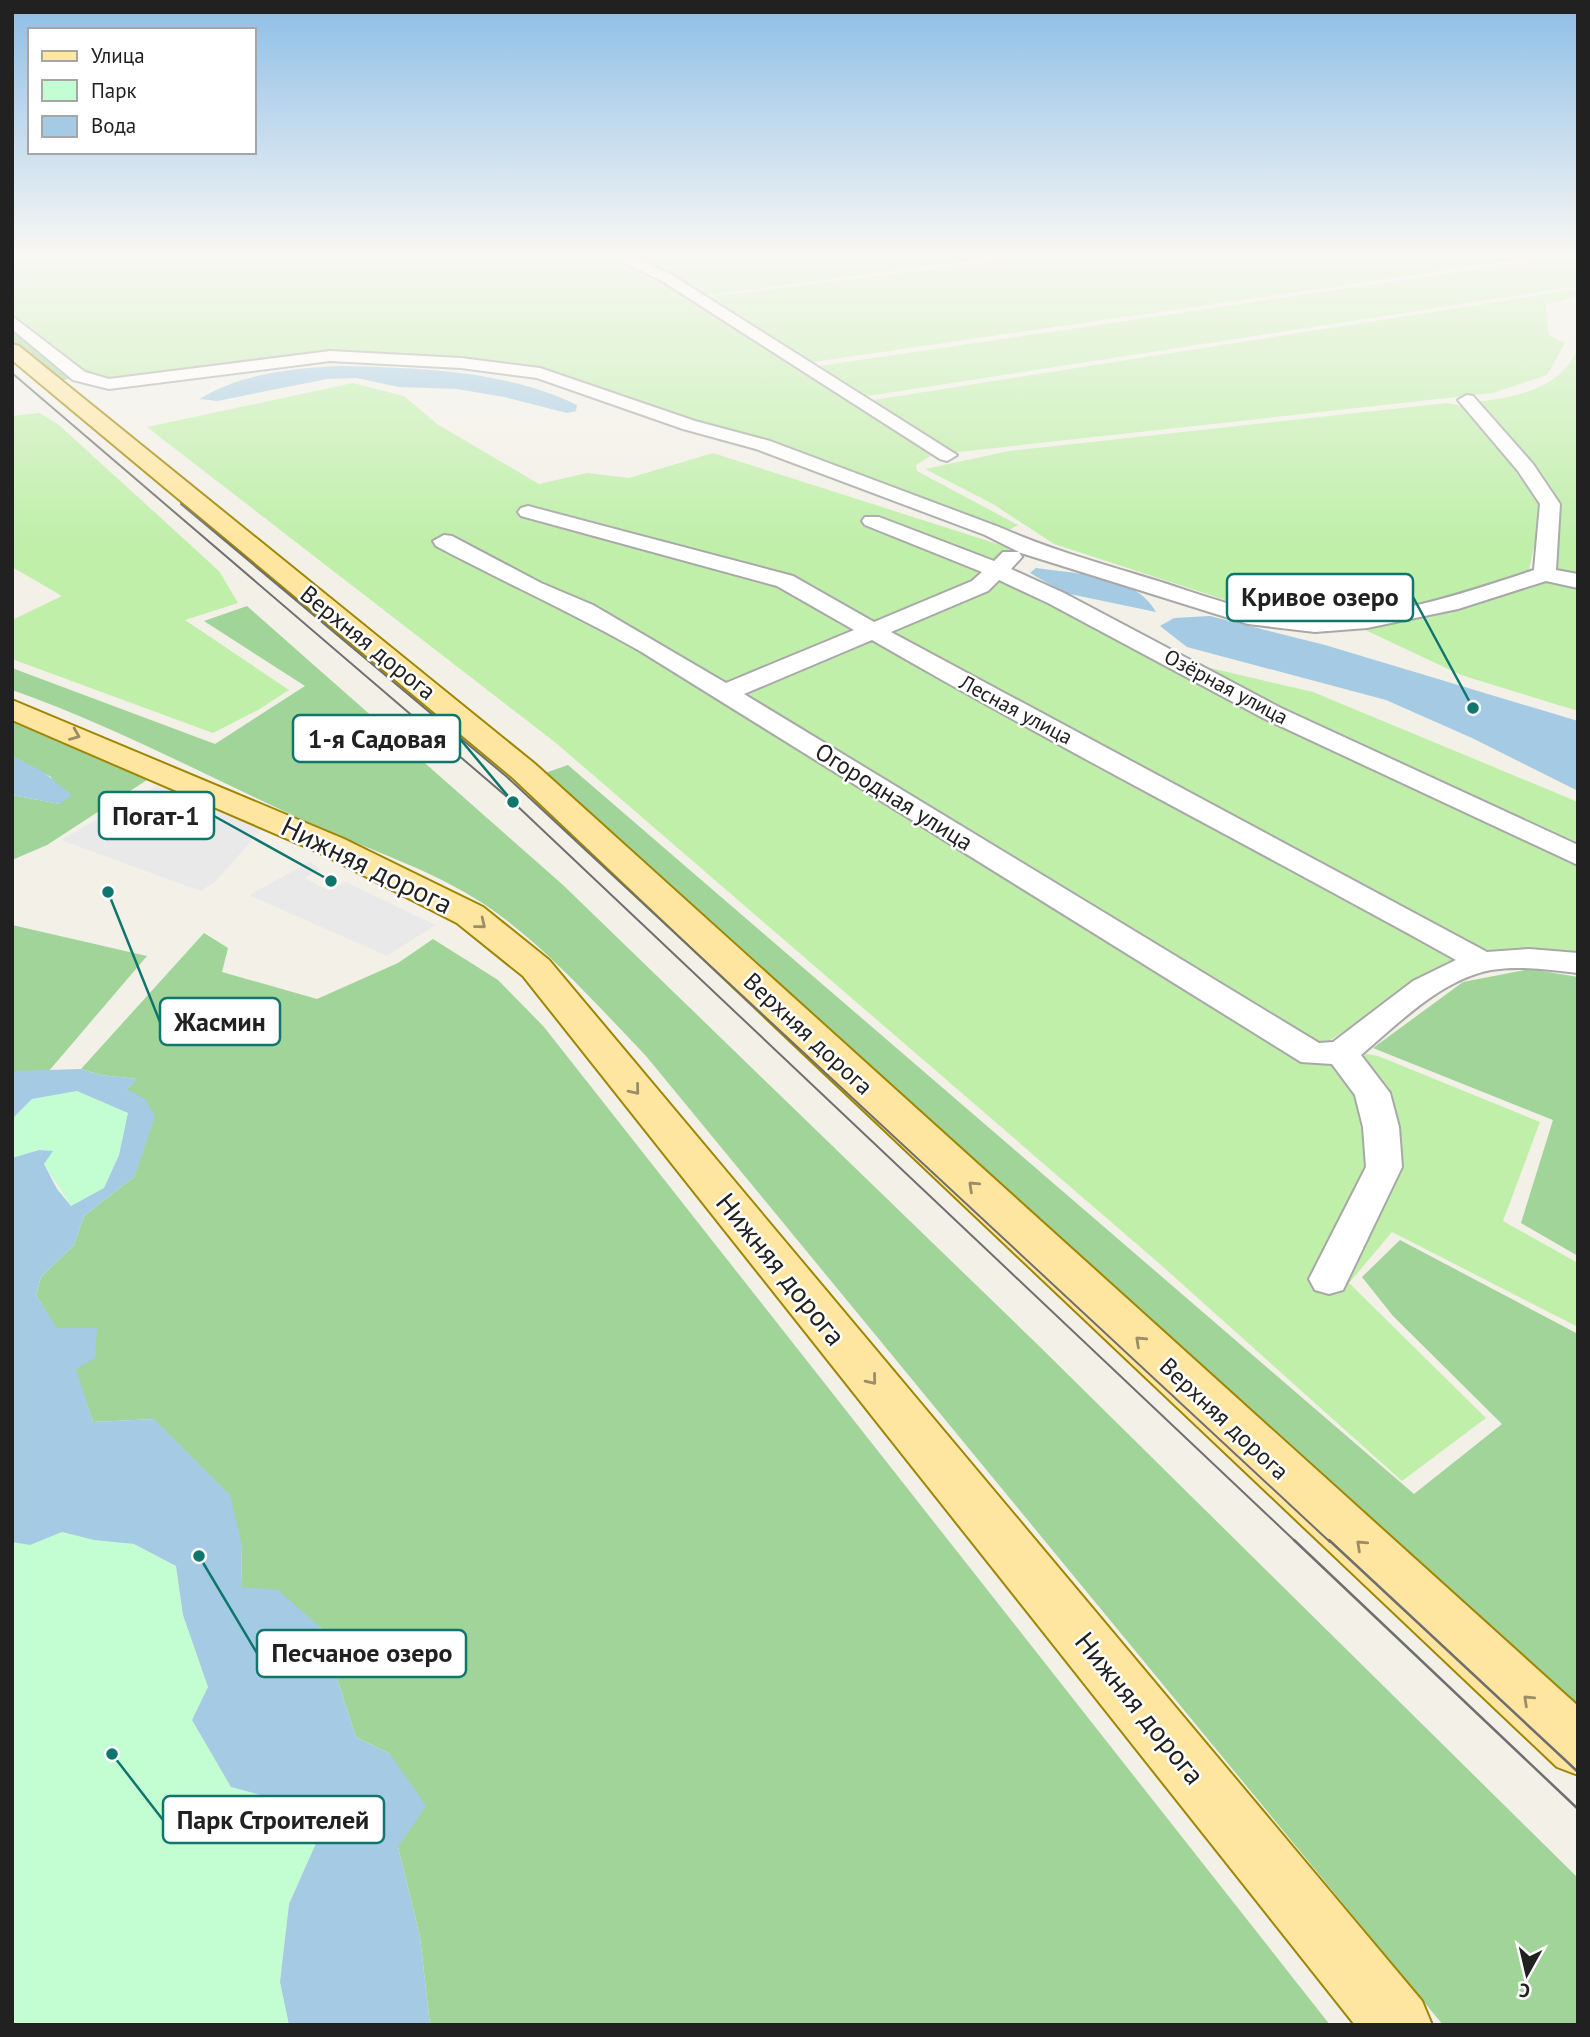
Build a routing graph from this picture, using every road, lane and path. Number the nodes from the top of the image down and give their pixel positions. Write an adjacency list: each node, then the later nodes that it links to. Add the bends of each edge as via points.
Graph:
1 (15, 352): 21 (main road, Верхняя дорога, one-way to 1, via 524,771)
2 (50, 352): 9 (street, via 79,376 109,384 330,356 461,363 540,373 689,425 763,445)
3 (784, 352): 5 (street)
4 (1467, 400): 11 (street, via 1526,468 1550,504)
5 (947, 455)
6 (528, 512): 13 (street, Лесная улица, via 785,581)
7 (872, 521): 10 (street, Озёрная улица)
8 (444, 541): 14 (street, Огородная улица, via 585,610)
9 (1029, 548): 10 (street); 11 (street, via 1256,619 1315,625 1367,621 1445,605)
10 (996, 571): 13 (street, via 980,586); 16 (street, Озёрная улица, via 1272,713)
11 (1545, 574): 12 (street)
12 (1578, 581)
13 (872, 629): 14 (street); 17 (street, Лесная улица, via 980,692)
14 (724, 693): 19 (street, Огородная улица, via 1313,1054)
15 (12, 709): 22 (main road, Нижняя дорога, one-way to 22, via 343,851 470,915 536,968)
16 (1578, 856)
17 (1482, 962): 18 (street, via 1539,959); 19 (street, via 1449,973)
18 (1578, 963)
19 (1340, 1053): 20 (street, via 1371,1093 1381,1127 1384,1167)
20 (1329, 1279)
21 (1578, 1746)
22 (1398, 2025)

